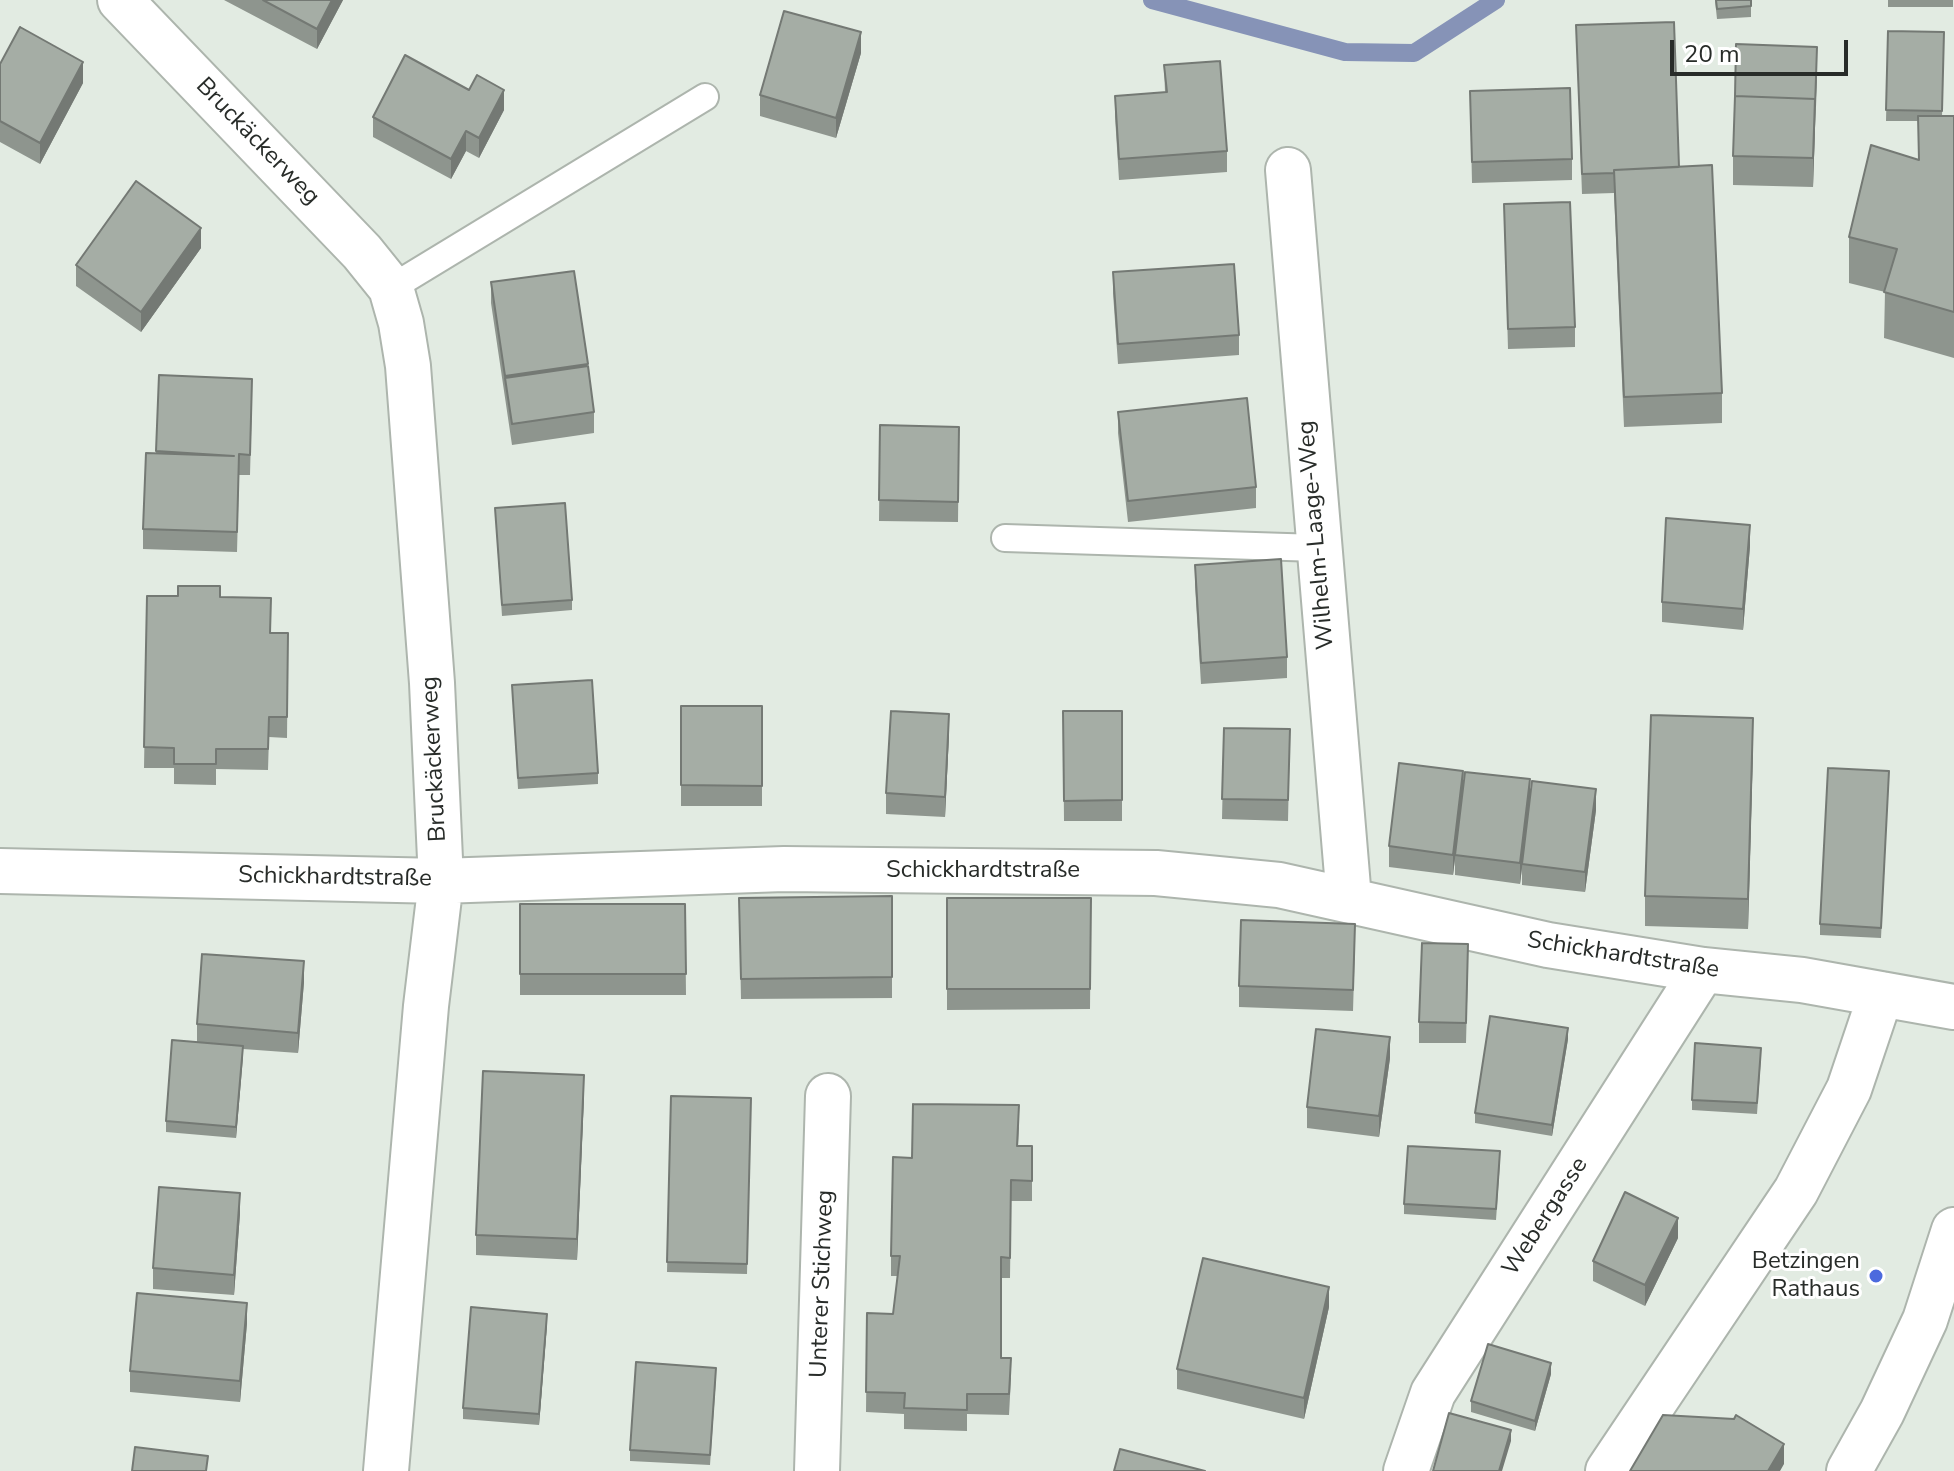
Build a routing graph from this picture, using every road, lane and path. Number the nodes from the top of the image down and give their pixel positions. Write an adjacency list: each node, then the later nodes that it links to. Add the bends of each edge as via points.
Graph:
1 (120, 0): 4 (street, Bruckäckerweg, via 321,207)
2 (705, 97): 4 (lane)
3 (1288, 170): 6 (street, Wilhelm-Laage-Weg)
4 (391, 288): 8 (street, Bruckäckerweg, via 408,366)
5 (1005, 538): 6 (lane)
6 (1318, 548): 9 (street, Wilhelm-Laage-Weg)
7 (0, 871): 8 (street, Schickhardtstraße)
8 (441, 881): 9 (street, Schickhardtstraße, via 784,869 1156,873 1279,885); 15 (street, Bruckäckerweg)
9 (1349, 899): 10 (street, Schickhardtstraße, via 1548,945)
10 (1703, 970): 11 (street, Schickhardtstraße); 17 (street, Webergasse, via 1433,1393)
11 (1881, 994): 12 (street, Schickhardtstraße); 18 (street, via 1849,1089 1796,1191)
12 (1954, 1007)
13 (828, 1096): 16 (street, Unterer Stichweg)
14 (1954, 1230): 19 (street, via 1925,1320)
15 (386, 1471)
16 (817, 1471)
17 (1406, 1471)
18 (1608, 1471)
19 (1849, 1471)

